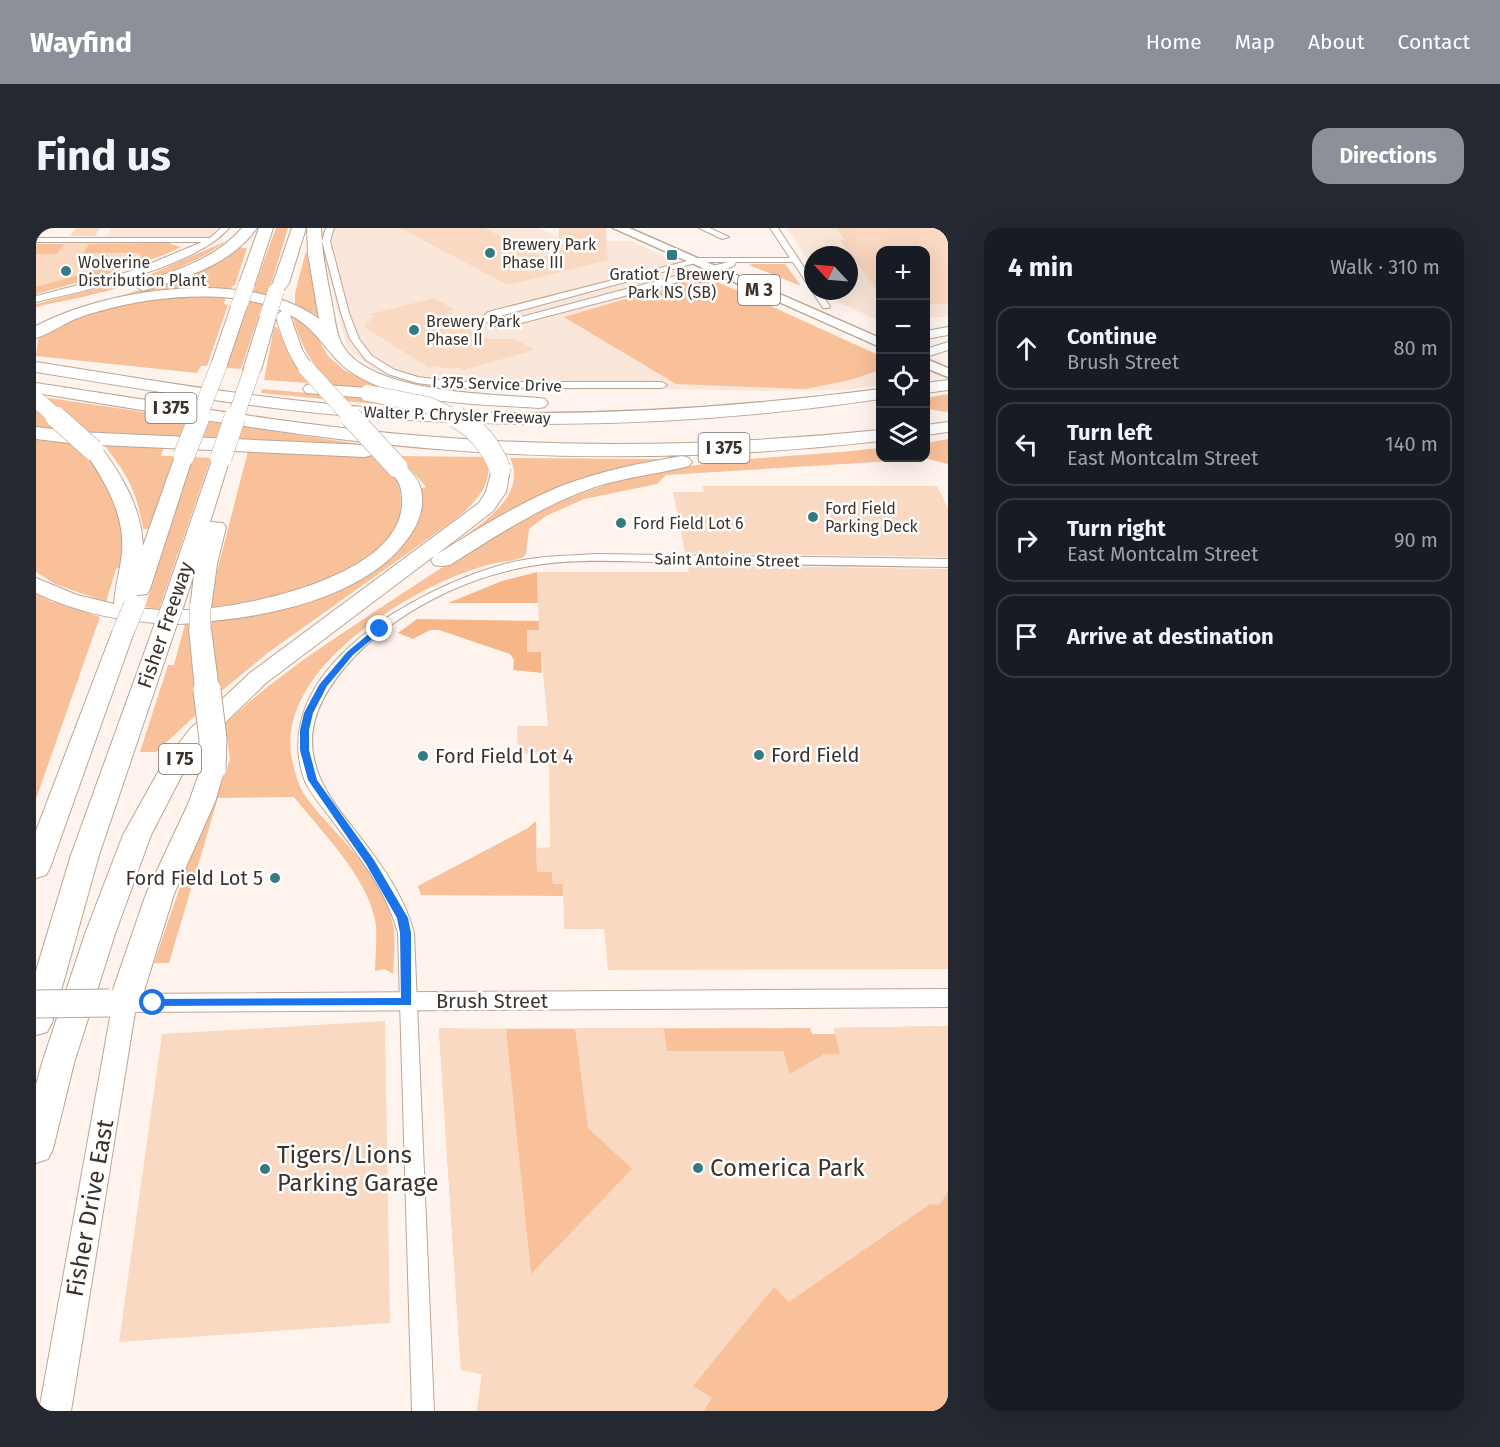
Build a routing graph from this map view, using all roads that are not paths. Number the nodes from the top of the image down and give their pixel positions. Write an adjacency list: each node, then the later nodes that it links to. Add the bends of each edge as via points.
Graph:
1 (46, 228): 14 (street)
2 (225, 228): 15 (street)
3 (250, 228): 16 (highway)
4 (266, 228): 66 (highway, Fisher Freeway, bridge)
5 (299, 228): 29 (highway, bridge)
6 (314, 228): 36 (highway, via 315,254)
7 (330, 228): 41 (street, I 375 Service Drive, via 326,241 352,332 360,348 399,376 457,386)
8 (619, 228): 18 (main road, M 3)
9 (638, 228): 12 (main road)
10 (703, 228): 13 (street)
11 (774, 228): 17 (street)
12 (651, 229): 20 (main road, M 3)
13 (725, 237)
14 (37, 240): 15 (street, via 104,236)
15 (215, 240): 26 (street, via 141,270)
16 (230, 248): 28 (highway, via 167,276); 30 (highway, via 182,273)
17 (795, 260): 19 (street); 22 (street)
18 (696, 261): 20 (main road, M 3); 21 (street)
19 (732, 262): 20 (main road, M 3); 24 (main road, M 3)
20 (716, 266): 23 (street); 25 (main road, via 791,299); 35 (main road, M 3)
21 (650, 272): 23 (street); 23 (street, via 486,318 495,324 506,324)
22 (804, 274)
23 (668, 281)
24 (804, 291)
25 (804, 298)
26 (36, 299)
27 (824, 300): 31 (main road, M 3)
28 (36, 310)
29 (276, 316): 63 (highway, bridge, via 252,370); 65 (highway, bridge, via 306,368 410,484 413,504 407,525 394,544 345,579 308,594 219,614 176,617 115,611)
30 (36, 320)
31 (876, 327)
32 (948, 331): 34 (street)
33 (36, 333): 36 (highway, via 67,316 116,302 176,294 216,294 256,298 289,307 314,322)
34 (930, 334)
35 (876, 340)
36 (332, 343): 50 (highway, via 341,356 362,372 423,392 597,408)
37 (948, 346): 39 (street)
38 (948, 358): 39 (main road)
39 (932, 359)
40 (36, 366): 43 (highway); 52 (highway, Walter P. Chrysler Freeway / I 375, via 273,403)
41 (662, 385)
42 (948, 385): 45 (highway)
43 (276, 386)
44 (297, 387): 67 (highway, I 75, bridge, via 368,393 443,411 465,422 493,447 500,469 496,492 486,507)
45 (930, 387)
46 (36, 388): 47 (highway, Walter P. Chrysler Freeway / I 375)
47 (72, 393): 55 (highway, via 346,423 524,434 645,436); 62 (highway, Walter P. Chrysler Freeway / I 375, via 368,436)
48 (876, 394): 50 (highway, Walter P. Chrysler Freeway / I 375)
49 (36, 399): 66 (highway, bridge, via 93,450 123,495 132,519)
50 (723, 412): 52 (highway, Walter P. Chrysler Freeway / I 375, via 566,420)
51 (930, 415): 54 (highway)
52 (423, 416): 55 (highway, via 566,428 682,429)
53 (876, 417): 55 (highway)
54 (948, 417)
55 (791, 424)
56 (930, 424): 57 (highway)
57 (948, 426): 58 (highway)
58 (930, 429)
59 (36, 433): 62 (highway, via 326,450)
60 (876, 436): 62 (highway, Walter P. Chrysler Freeway / I 375, via 737,447)
61 (876, 437): 67 (highway, via 816,449 658,466 588,483 521,513)
62 (567, 450)
63 (228, 459): 72 (highway, bridge, via 206,564 200,618 213,739 212,768 202,802 160,894); 73 (highway, Fisher Freeway, via 85,855)
64 (948, 563): 70 (street, Saint Antoine Street, via 563,559 507,567 438,593 380,629 336,669 309,713 305,750 312,780 370,862 403,918)
65 (36, 585)
66 (129, 605): 68 (highway, Fisher Freeway, bridge, via 123,632)
67 (322, 630): 74 (highway, I 75, via 228,704 171,771 137,835 100,934 58,1063)
68 (36, 868)
69 (948, 998): 70 (street, Brush Street)
70 (407, 1002): 72 (street, Brush Street); 76 (street, Saint Antoine Street)
71 (36, 1004): 72 (street, Brush Street, bridge)
72 (117, 1004): 75 (street, Fisher Drive East)
73 (36, 1023)
74 (36, 1149)
75 (55, 1411)
76 (423, 1411)

